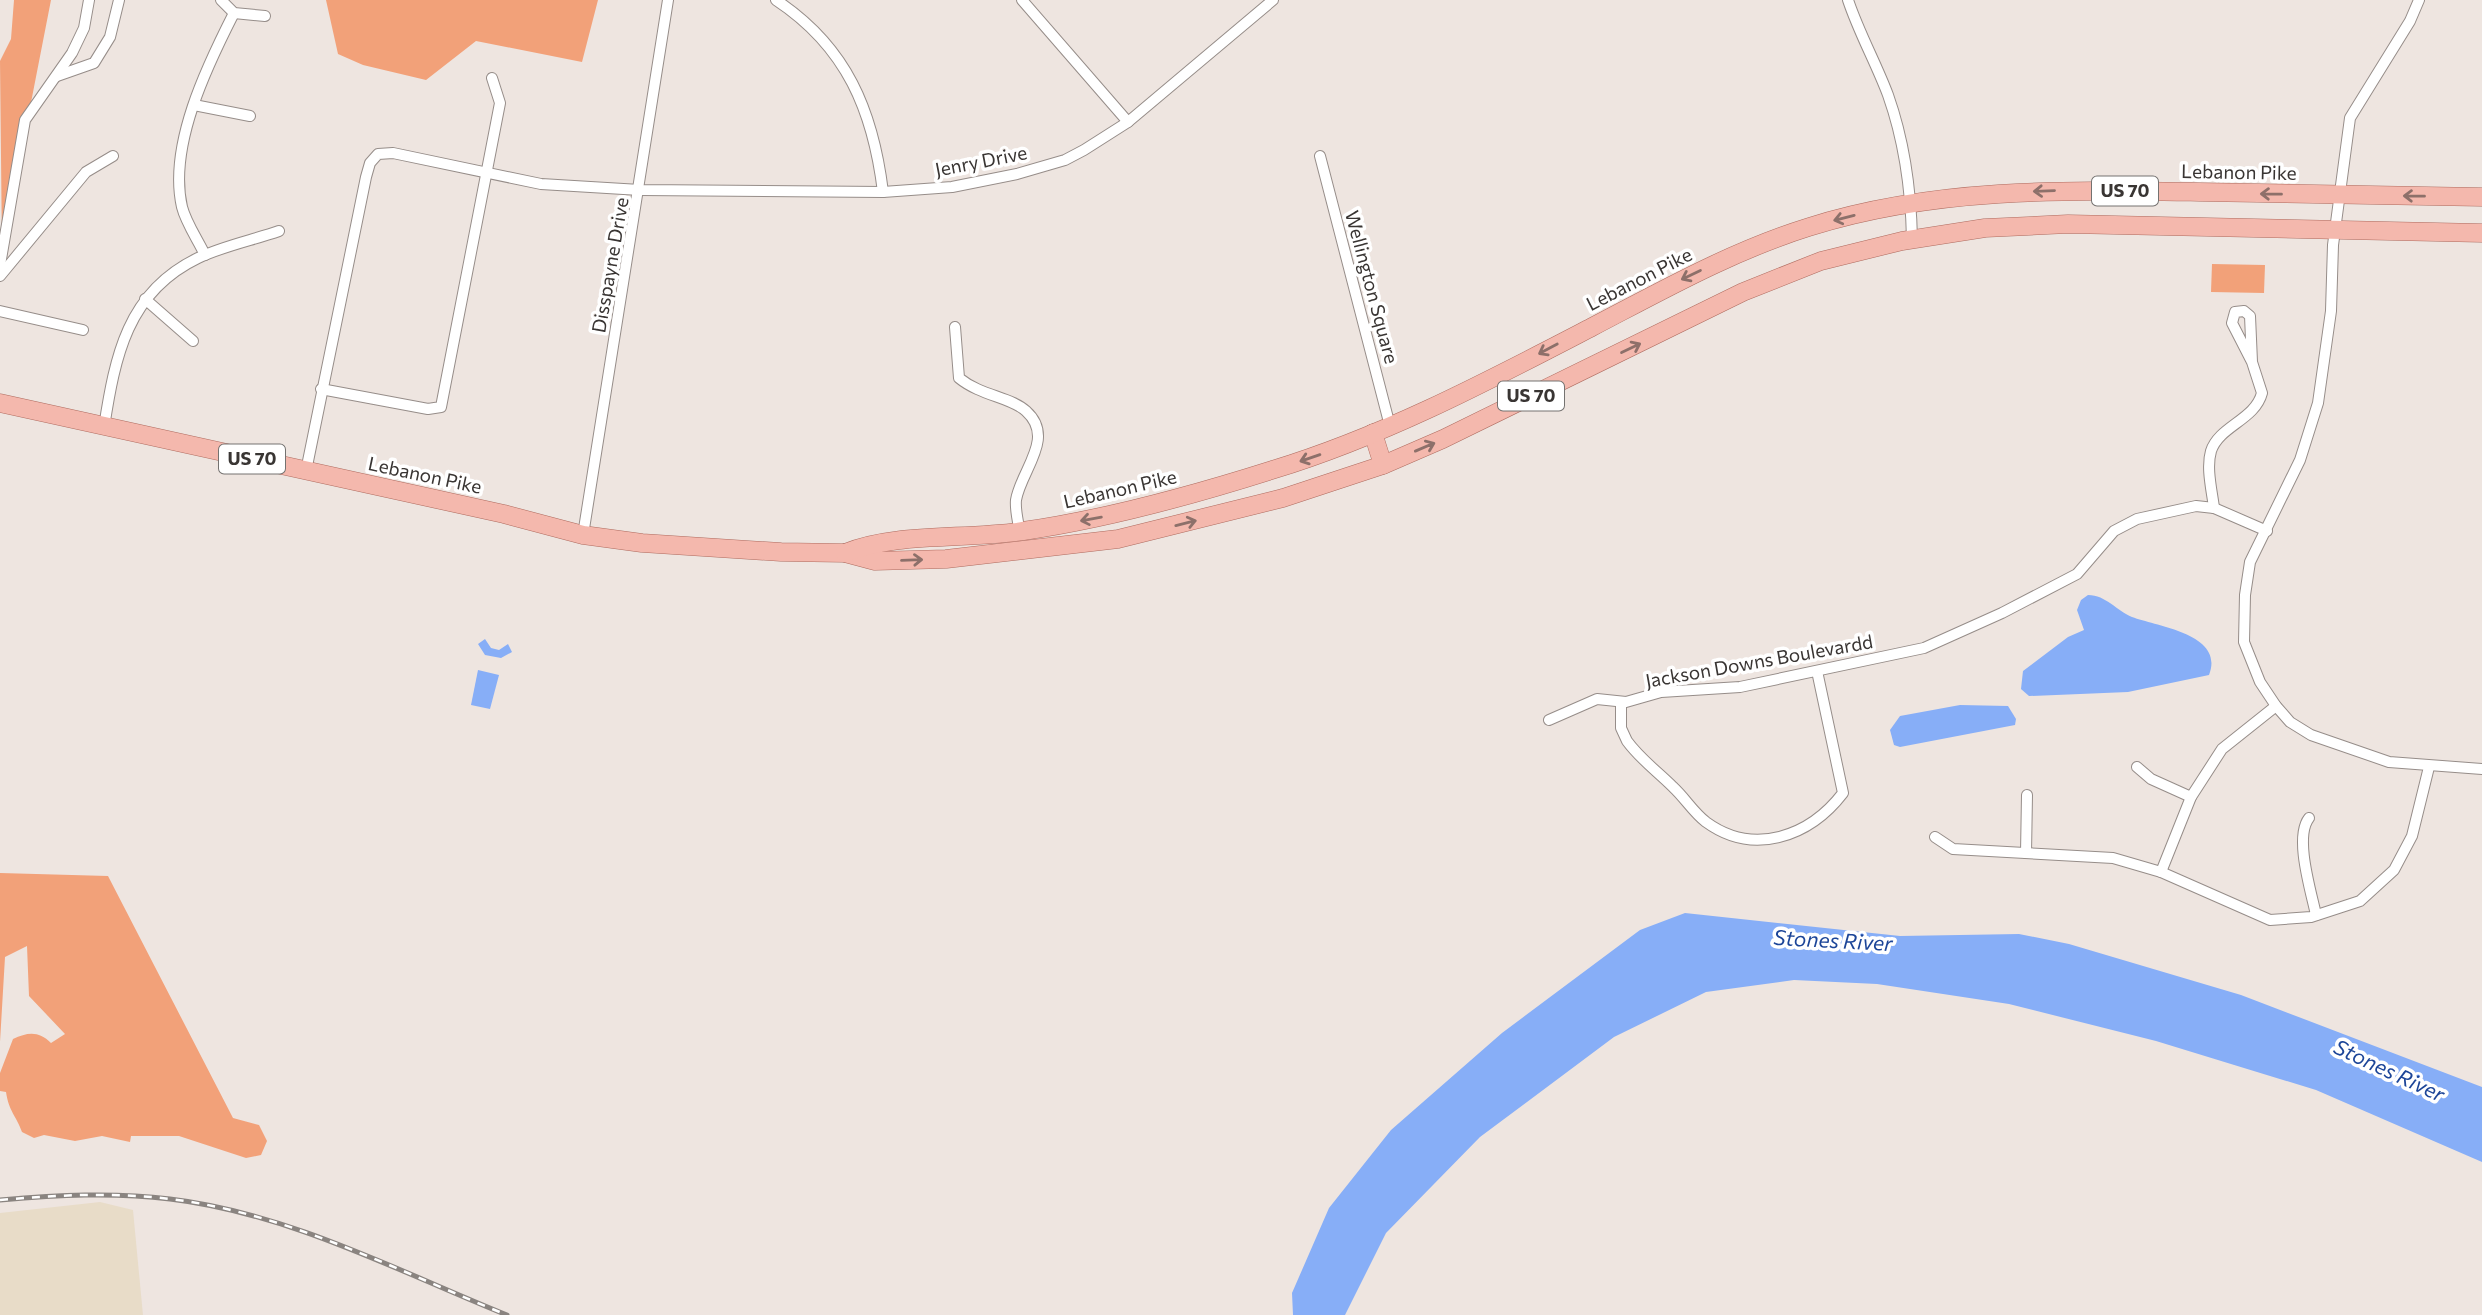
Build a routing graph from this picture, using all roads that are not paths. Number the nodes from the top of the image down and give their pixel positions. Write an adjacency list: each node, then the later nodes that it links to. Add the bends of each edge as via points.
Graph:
1 (89, 0): 12 (street, via 84,28)
2 (119, 0): 12 (street, via 110,37 94,63)
3 (221, 0): 10 (street)
4 (668, 0): 20 (street, Disspayne Drive)
5 (776, 0): 21 (street, via 810,26 846,70 870,121)
6 (1022, 0): 16 (street)
7 (1273, 0): 16 (street, Jenry Drive)
8 (1848, 0): 24 (street, via 1898,126 1908,163)
9 (2419, 0): 22 (street, via 2350,118)
10 (234, 13): 11 (street); 14 (street, via 210,59)
11 (265, 16)
12 (57, 76): 29 (street, via 25,120)
13 (492, 78): 19 (street, via 500,103)
14 (194, 105): 15 (street); 28 (street, via 180,162 179,188 183,210)
15 (250, 116)
16 (1128, 122): 21 (street, Jenry Drive, via 1065,160 1017,174 952,187)
17 (113, 156): 30 (street, via 86,172)
18 (1320, 156): 40 (street, Wellington Square)
19 (487, 173): 20 (street, Jenry Drive, via 541,184); 37 (street, Jenry Drive, via 393,153 378,154 370,163); 37 (street, via 441,407 428,409)
20 (640, 190): 21 (street, Jenry Drive); 48 (street, Disspayne Drive)
21 (883, 192)
22 (2339, 195): 23 (main road, Lebanon Pike / US 70, one-way to 22); 24 (main road, Lebanon Pike / US 70, one-way to 24, via 2068,190 1982,194); 25 (street)
23 (2482, 197)
24 (1911, 222): 25 (main road, Lebanon Pike / US 70, via 1985,229 2068,225); 40 (main road, Lebanon Pike / US 70, one-way to 40, via 1811,226 1728,257 1461,395); 41 (main road, Lebanon Pike / US 70, one-way to 24, via 1743,292)
25 (2335, 230): 27 (main road, Lebanon Pike / US 70); 46 (street, via 2318,404 2300,460)
26 (279, 231): 28 (street)
27 (2482, 233)
28 (205, 256): 31 (street)
29 (0, 265)
30 (0, 276)
31 (145, 299): 35 (street); 39 (street, via 126,333)
32 (0, 311): 34 (street)
33 (955, 327): 47 (street, via 959,378 972,389 1023,408 1037,426 1038,448 1022,478 1016,503)
34 (83, 330)
35 (193, 341)
36 (2252, 362): 44 (street, via 2261,398 2211,451)
37 (321, 389): 42 (street)
38 (0, 403): 39 (main road, Lebanon Pike / US 70)
39 (104, 428): 42 (main road, Lebanon Pike / US 70)
40 (1382, 429): 41 (main road); 43 (main road, Lebanon Pike / US 70, one-way to 43, via 1271,471)
41 (1383, 465): 45 (main road, Lebanon Pike / US 70, one-way to 41, via 1283,498)
42 (306, 471): 48 (main road, Lebanon Pike / US 70)
43 (1148, 505): 45 (main road); 47 (main road, Lebanon Pike / US 70, one-way to 47)
44 (2214, 508): 46 (street, Jackson Downs Boulevardd); 50 (street, Jackson Downs Boulevardd, via 2196,506 2122,524 2077,573 1945,640)
45 (1154, 530): 49 (main road, Lebanon Pike / US 70, one-way to 45, via 875,561 946,559 1118,539)
46 (2267, 531): 52 (street, via 2250,562 2244,642 2260,682)
47 (1020, 532): 49 (main road, Lebanon Pike / US 70, via 870,542)
48 (583, 535): 49 (main road, Lebanon Pike / US 70, via 674,545)
49 (845, 553)
50 (1817, 671): 51 (street, Jackson Downs Boulevardd, via 1740,687 1661,692); 51 (street, via 1843,793 1815,822 1769,840 1735,837 1704,821 1627,741 1621,728)
51 (1620, 703): 53 (street, Jackson Downs Boulevardd, via 1608,699 1585,702)
52 (2276, 706): 55 (street, via 2311,735 2389,762); 58 (street, via 2222,748)
53 (1549, 720)
54 (2137, 766): 58 (street, via 2151,779)
55 (2429, 767): 56 (street); 63 (street, via 2412,836 2394,870 2360,901)
56 (2482, 769)
57 (2027, 794): 61 (street)
58 (2191, 797): 62 (street)
59 (2309, 818): 63 (street, via 2302,840)
60 (1935, 837): 61 (street, via 1953,849)
61 (2026, 853): 62 (street, via 2113,858)
62 (2161, 872): 63 (street, via 2270,920)
63 (2316, 915)

